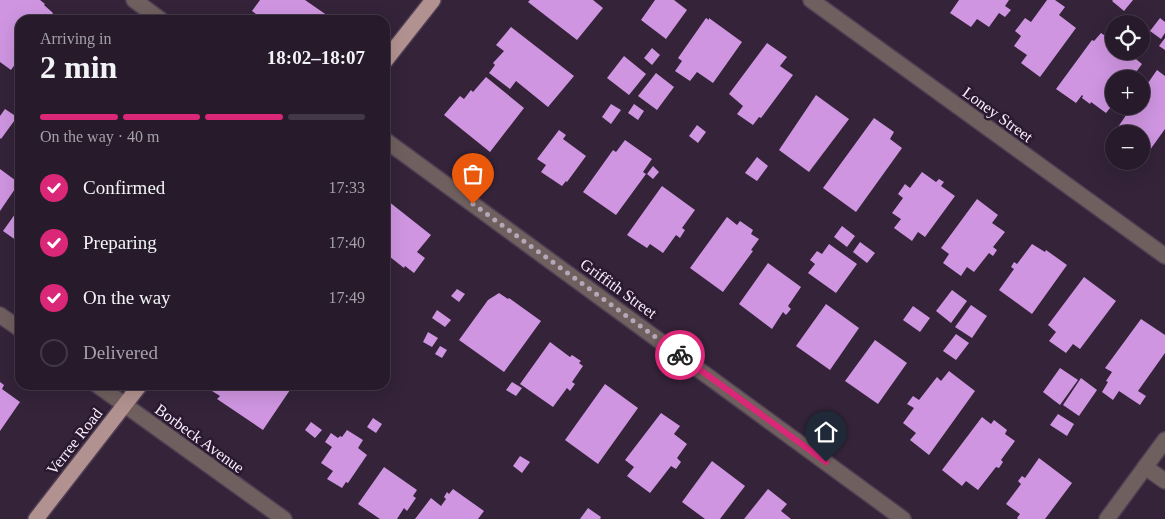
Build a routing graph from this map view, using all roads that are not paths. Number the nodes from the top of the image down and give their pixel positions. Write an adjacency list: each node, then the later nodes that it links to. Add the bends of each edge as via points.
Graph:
1 (134, 0): 4 (street)
2 (433, 0): 5 (main road)
3 (812, 0): 7 (street, Loney Street)
4 (154, 15)
5 (390, 55)
6 (390, 144): 18 (street, Griffith Street)
7 (1165, 256)
8 (0, 315): 9 (street)
9 (15, 326)
10 (104, 390): 12 (street, Borbeck Avenue)
11 (136, 390): 12 (main road, Verree Road)
12 (125, 405): 16 (main road, Verree Road); 17 (street, Borbeck Avenue)
13 (1165, 440): 14 (street)
14 (1145, 467): 15 (street); 19 (street)
15 (1165, 481)
16 (36, 519)
17 (284, 519)
18 (903, 519)
19 (1107, 519)

